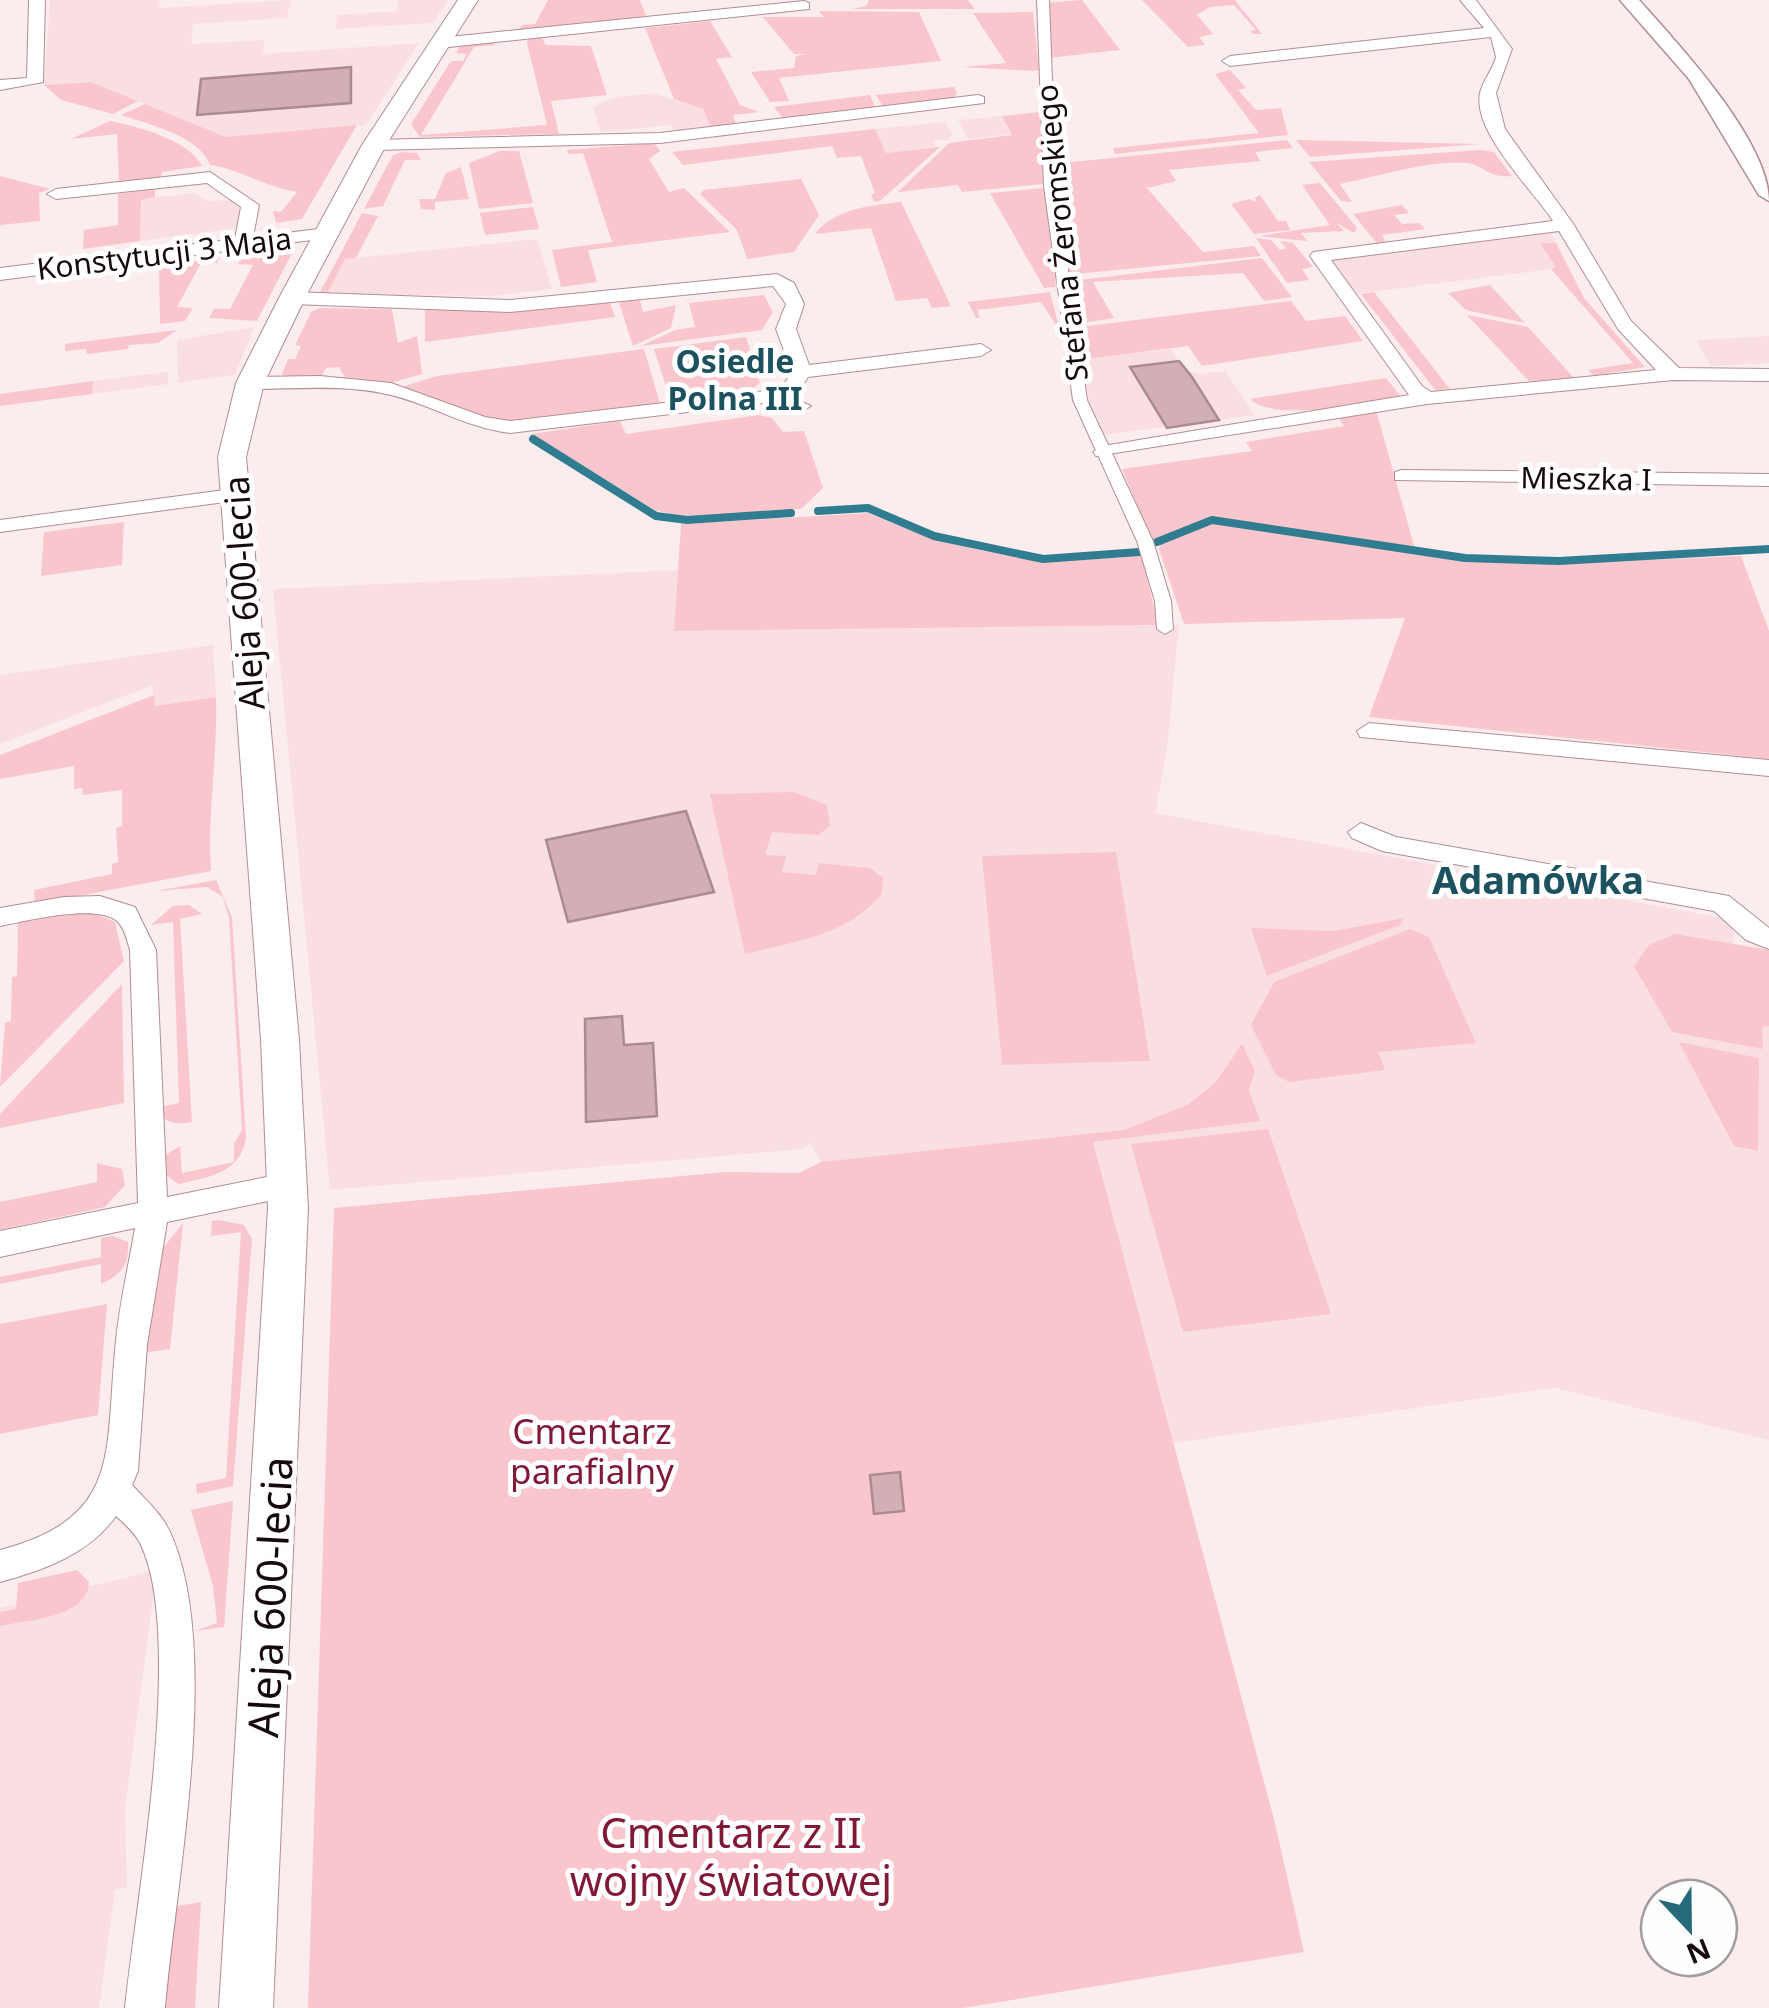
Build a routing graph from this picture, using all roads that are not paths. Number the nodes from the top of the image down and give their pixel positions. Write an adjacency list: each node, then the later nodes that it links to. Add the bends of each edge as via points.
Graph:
1 (36, 0): 10 (street, via 35,82)
2 (468, 0): 8 (main road, Aleja 600-lecia)
3 (1043, 0): 26 (street, Stefana Żeromskiego, via 1042,70 1060,280 1080,400)
4 (1468, 0): 7 (street)
5 (1629, 0): 14 (street, via 1697,76)
6 (804, 6): 8 (street)
7 (1494, 32): 9 (street); 15 (street, via 1504,60 1487,86 1488,107 1502,144)
8 (439, 43): 12 (main road, Aleja 600-lecia)
9 (1230, 62)
10 (0, 85)
11 (978, 100): 12 (street, via 660,138)
12 (374, 144): 16 (main road, Aleja 600-lecia)
13 (56, 194): 17 (street, via 210,176 250,205)
14 (1769, 195)
15 (1566, 225): 22 (street, via 1603,300); 25 (street, via 1318,256 1415,390)
16 (328, 233): 17 (street, Konstytucji 3 Maja); 19 (main road, Aleja 600-lecia)
17 (242, 243): 18 (street, Konstytucji 3 Maja)
18 (0, 274)
19 (292, 298): 21 (street, via 510,306 776,280 794,304 786,330); 24 (main road, Aleja 600-lecia)
20 (981, 350): 21 (street)
21 (802, 372): 24 (street, via 793,402 510,427 479,424 391,390 342,382)
22 (1674, 374): 23 (street); 25 (street)
23 (1769, 375)
24 (250, 383): 29 (main road, Aleja 600-lecia, via 237,424)
25 (1428, 398): 26 (street)
26 (1103, 452): 31 (street, Stefana Żeromskiego, via 1144,540)
27 (1402, 476): 28 (street, Mieszka I)
28 (1769, 480)
29 (232, 495): 30 (street); 37 (main road, Aleja 600-lecia)
30 (0, 526)
31 (1165, 629)
32 (1369, 730): 33 (street)
33 (1769, 768)
34 (1361, 832): 36 (street, via 1391,844 1720,903 1734,908 1756,936)
35 (0, 917): 38 (street, via 90,906 120,911 134,924 143,950)
36 (1769, 939)
37 (287, 1185): 38 (street); 43 (main road, Aleja 600-lecia, via 289,1264)
38 (153, 1212): 39 (street); 40 (street)
39 (0, 1244)
40 (115, 1490): 41 (street, via 88,1528 57,1548); 42 (street, via 157,1540 175,1615 171,1746)
41 (0, 1566)
42 (145, 2008)
43 (246, 2008)

